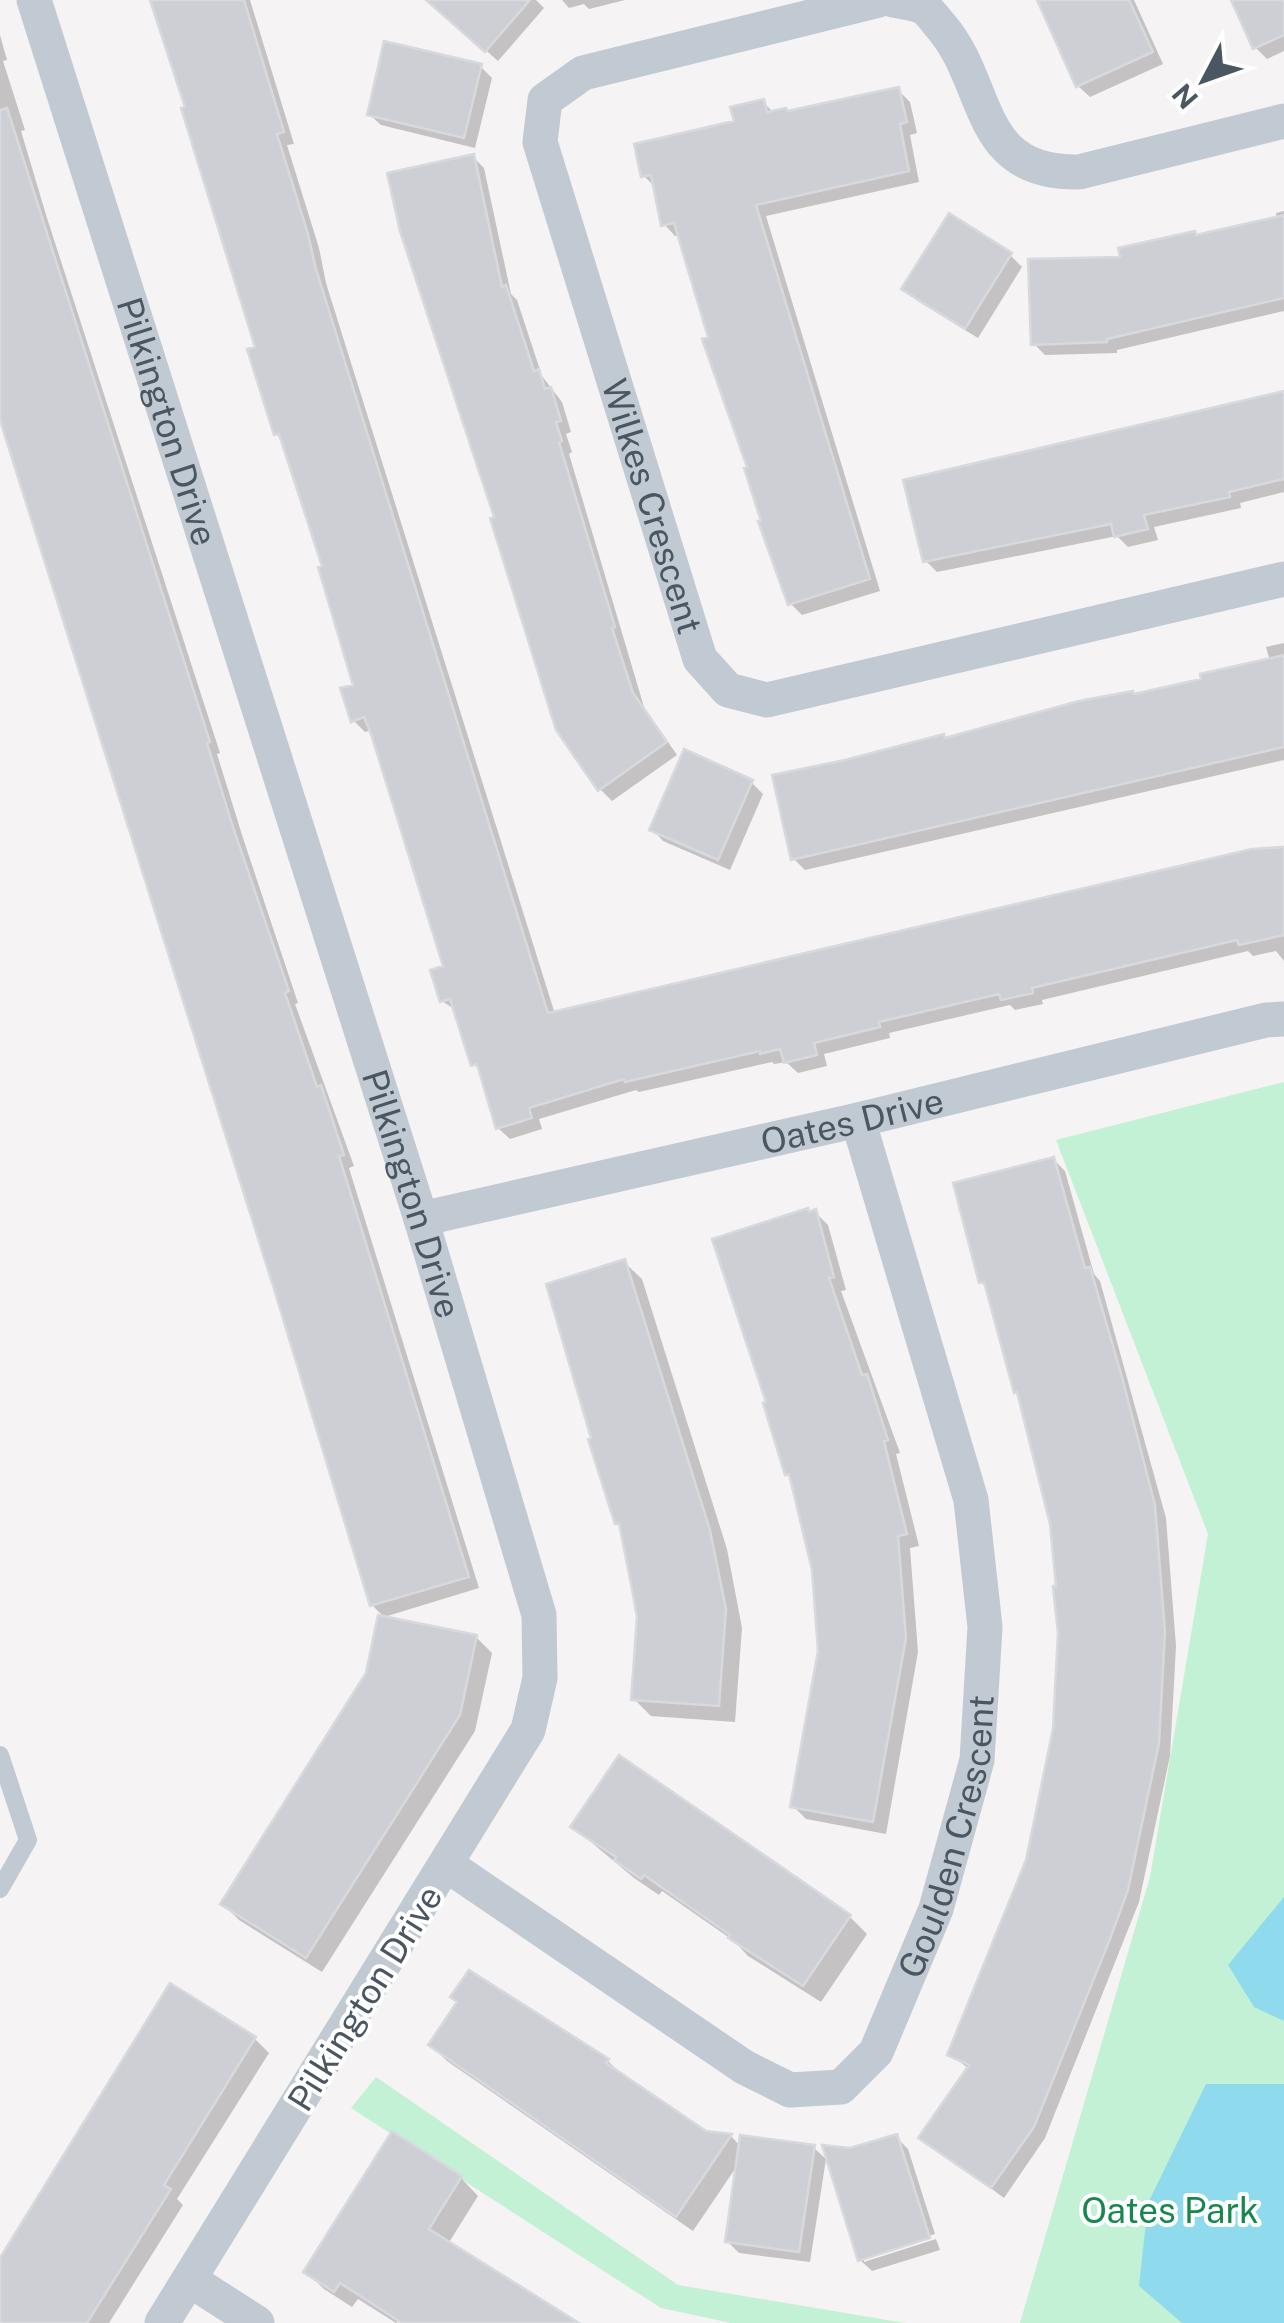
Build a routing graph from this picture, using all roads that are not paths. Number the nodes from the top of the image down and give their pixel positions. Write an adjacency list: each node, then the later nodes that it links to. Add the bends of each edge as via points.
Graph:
1 (34, 0): 8 (street, Pilkington Drive)
2 (879, 0): 5 (street, Wilkes Crescent, via 583,73 545,100 540,142 700,659 728,690 766,700)
3 (892, 0): 4 (street, via 924,8 949,35 991,127 1018,160 1052,172 1079,172)
4 (1284, 121)
5 (1284, 579)
6 (1284, 1019): 7 (street, Oates Drive)
7 (858, 1120): 8 (street, Oates Drive); 10 (street, Goulden Crescent, via 971,1500 986,1627 977,1760 936,1910 876,2052 841,2087 790,2090 744,2067)
8 (421, 1218): 10 (street, Pilkington Drive, via 539,1615 540,1678 528,1730)
9 (0, 1755): 11 (lane, via 28,1840)
10 (448, 1865): 12 (street, Pilkington Drive)
11 (0, 1889)
12 (190, 2280): 13 (street, Pilkington Drive); 14 (street)
13 (162, 2323)
14 (257, 2323)

